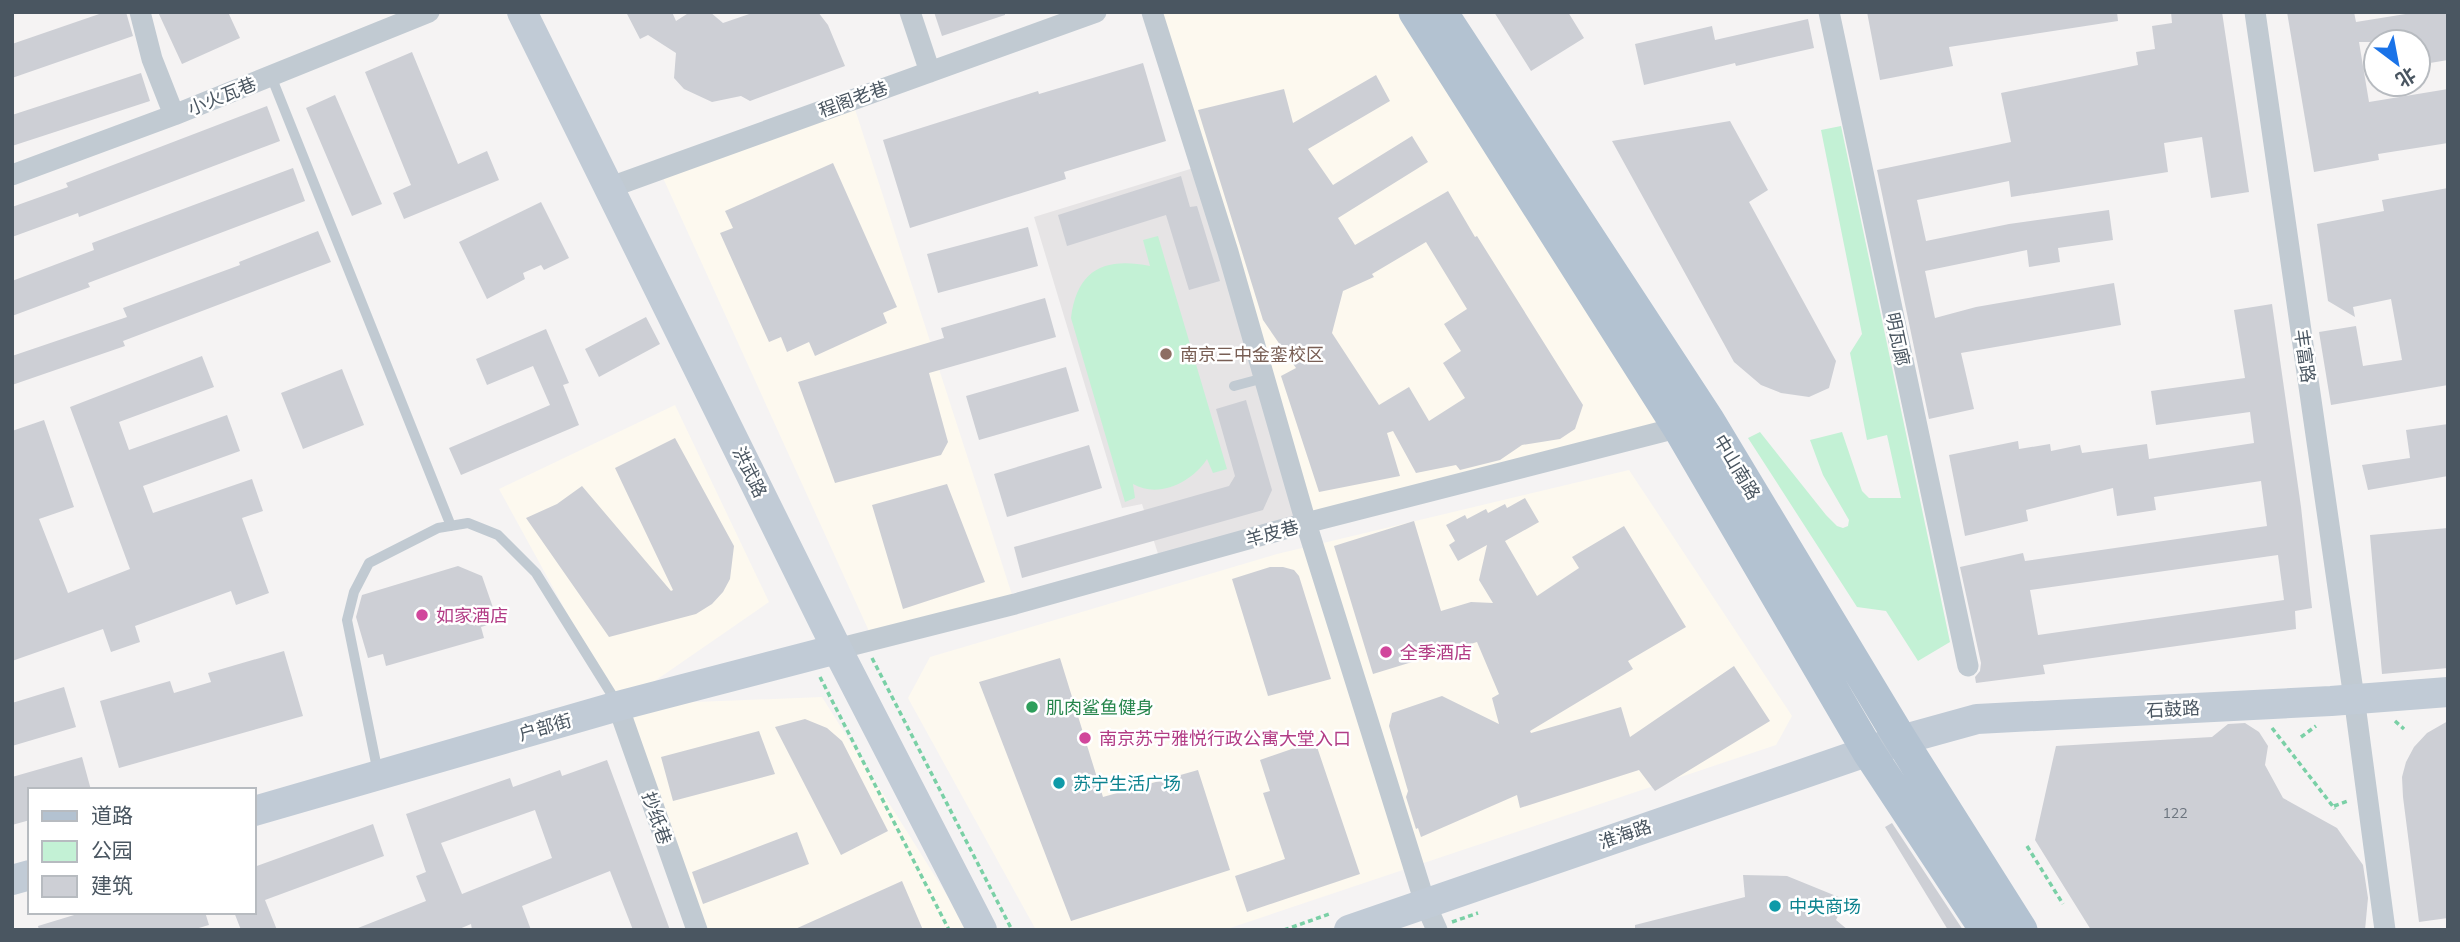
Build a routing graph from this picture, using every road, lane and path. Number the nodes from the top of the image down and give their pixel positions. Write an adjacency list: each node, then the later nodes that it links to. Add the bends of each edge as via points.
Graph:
1 (139, 12): 13 (street)
2 (429, 12): 12 (street, 小火瓦巷)
3 (522, 12): 15 (main road, 洪武路)
4 (909, 12): 11 (street)
5 (1096, 12): 11 (street, 程阁老巷)
6 (1152, 12): 16 (street)
7 (1415, 12): 18 (lane)
8 (1441, 12): 18 (main road, 中山南路)
9 (1829, 12): 22 (street, 明瓦廊)
10 (2255, 12): 24 (street, 丰富路)
11 (930, 72): 15 (street, 程阁老巷)
12 (271, 76): 13 (street, 小火瓦巷); 20 (lane)
13 (174, 115): 14 (street, 小火瓦巷)
14 (12, 175)
15 (611, 187): 21 (main road, 洪武路)
16 (1264, 378): 17 (lane); 19 (street)
17 (1234, 386)
18 (1694, 424): 19 (street, 羊皮巷); 27 (main road, 中山南路); 28 (main road, 中山南路); 41 (lane)
19 (1306, 523): 21 (street, 羊皮巷); 33 (street)
20 (451, 526): 25 (lane, via 468,523 498,535 536,573); 29 (lane, via 438,528 369,563 354,592 347,620)
21 (837, 649): 25 (main road, 户部街); 36 (path); 37 (main road, 洪武路); 38 (path)
22 (1968, 666)
23 (2448, 692): 24 (main road, 石鼓路)
24 (2354, 700): 27 (main road, 石鼓路, via 1977,719); 43 (street, 丰富路)
25 (618, 706): 29 (main road, 户部街); 35 (street, 抄纸巷)
26 (2266, 720): 30 (path)
27 (1901, 740): 28 (main road, 淮海路); 42 (main road, 中山南路)
28 (1868, 751): 33 (main road, 淮海路); 41 (main road, 中山南路)
29 (379, 775): 31 (main road, 户部街)
30 (2335, 809)
31 (256, 810)
32 (2027, 846): 34 (path)
33 (1425, 902): 39 (main road, 淮海路); 40 (street)
34 (2063, 904)
35 (696, 930)
36 (949, 930)
37 (982, 930)
38 (1012, 930)
39 (1349, 930)
40 (1437, 930)
41 (1986, 930)
42 (2021, 930)
43 (2385, 930)

